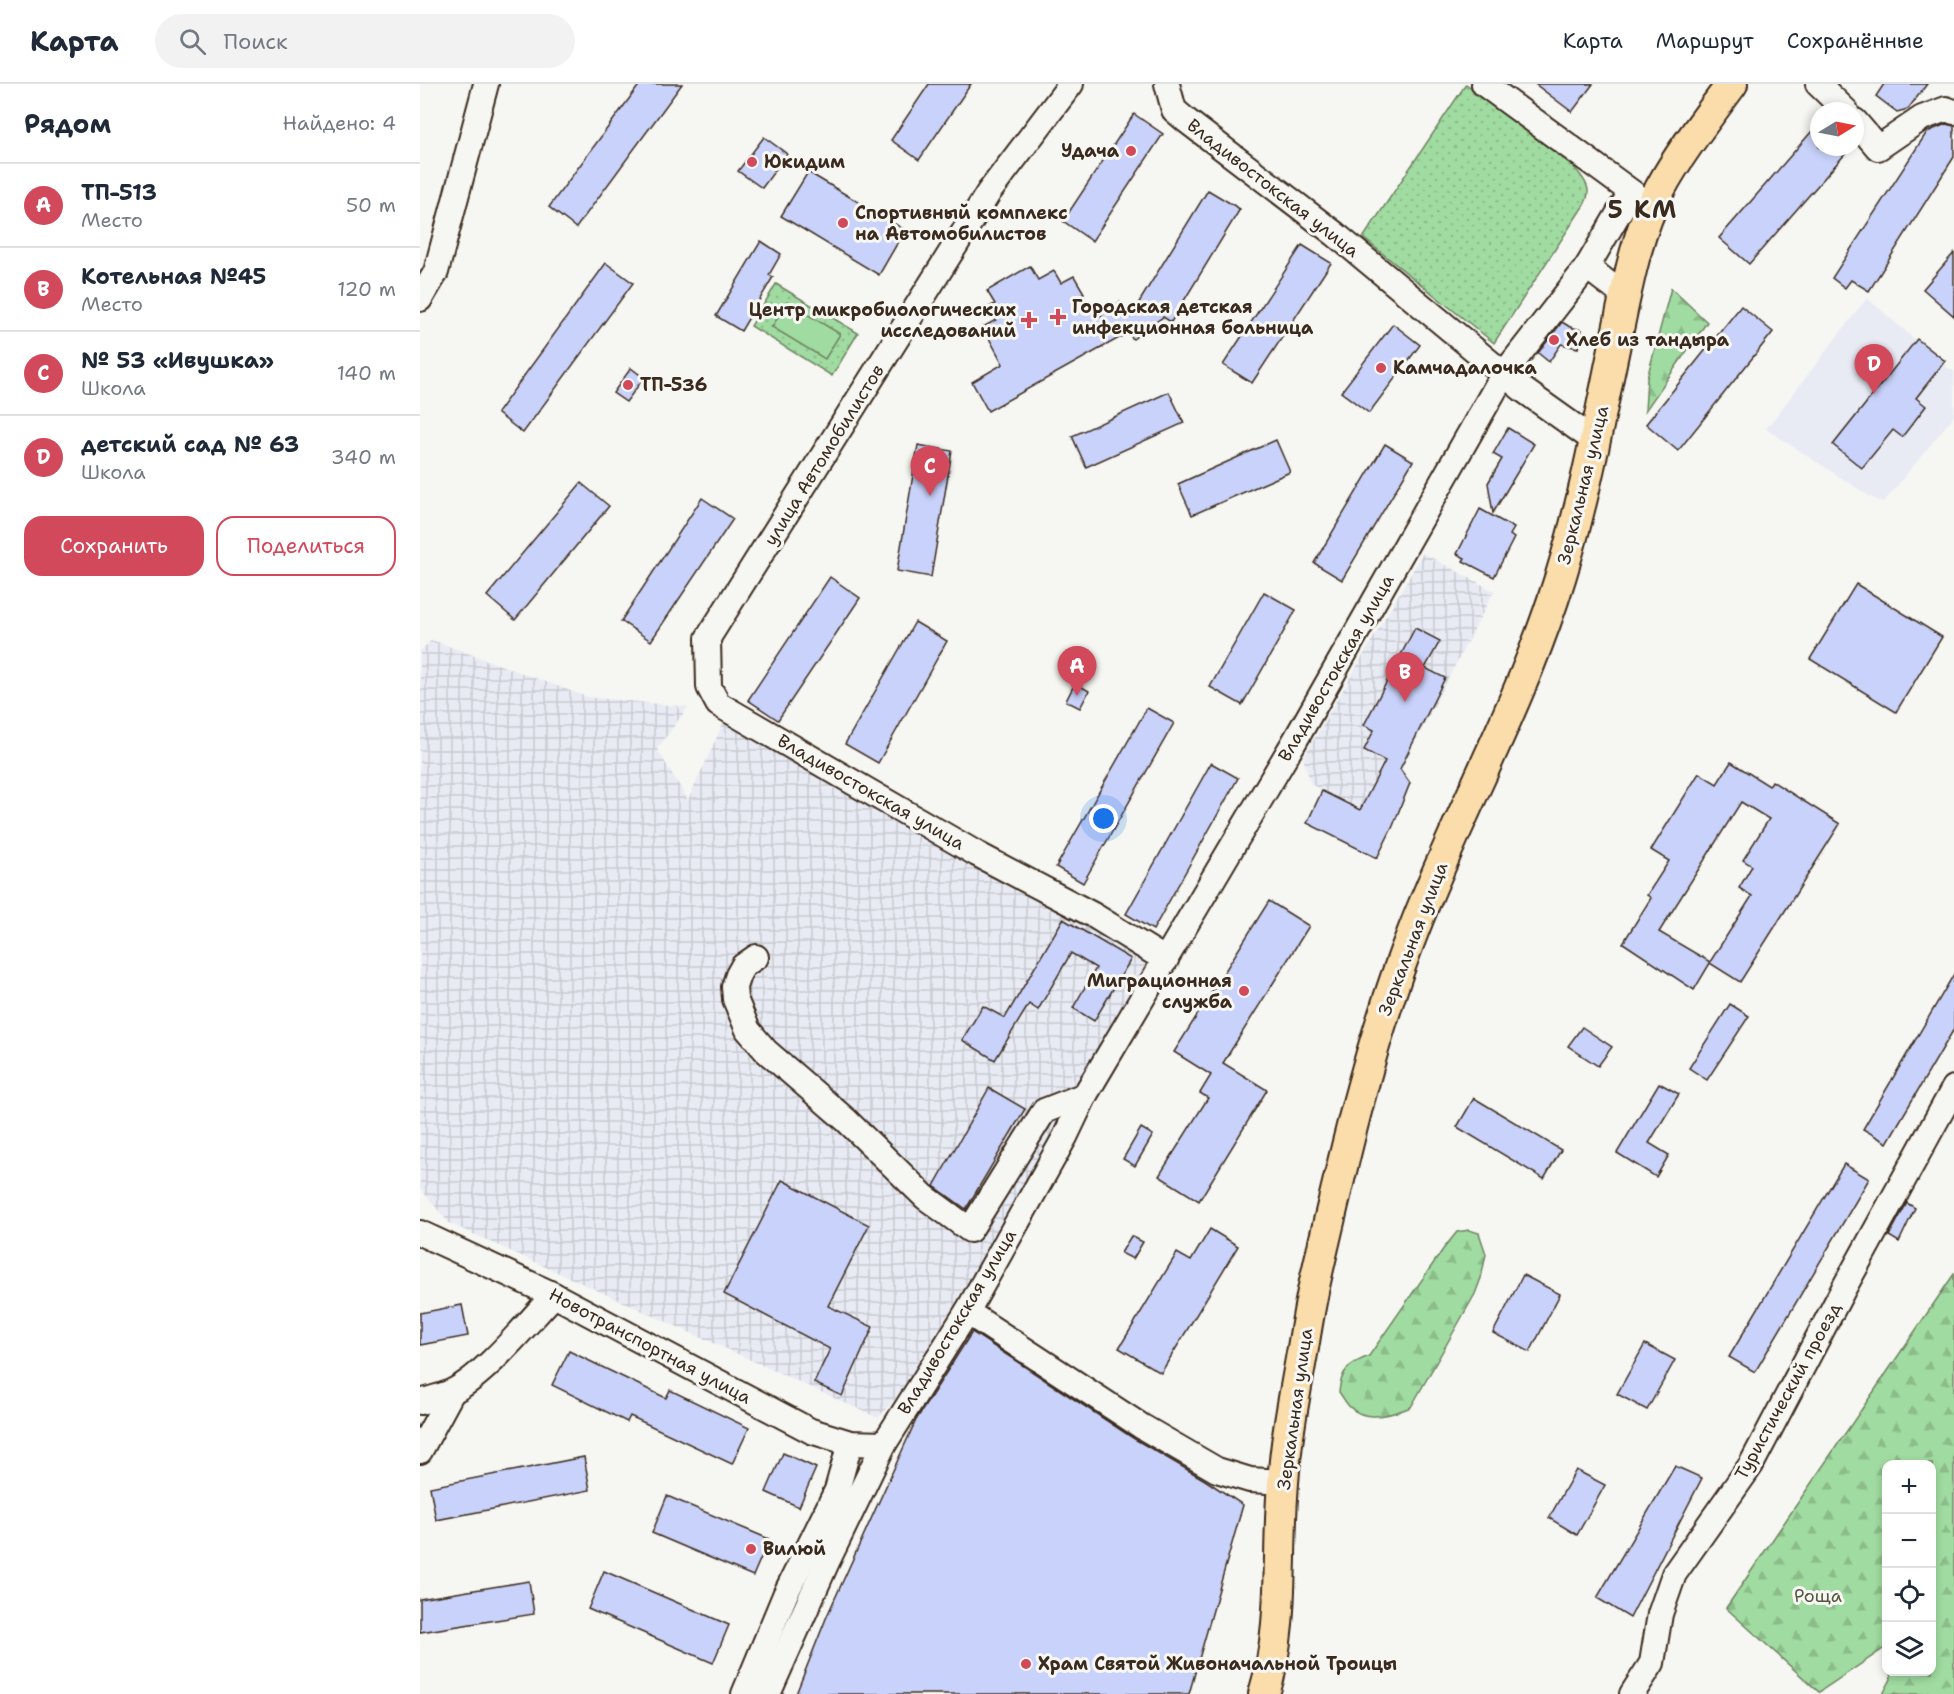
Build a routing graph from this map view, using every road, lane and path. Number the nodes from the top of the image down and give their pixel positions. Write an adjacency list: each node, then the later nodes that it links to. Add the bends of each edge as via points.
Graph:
1 (486, 84): 13 (street, via 436,272)
2 (1071, 84): 16 (street, улица Автомобилистов, via 989,192 708,638)
3 (1167, 84): 14 (street, Владивостокская улица, via 1174,110 1335,234)
4 (1484, 84): 10 (street)
5 (1732, 84): 10 (main road, Зеркальная улица, via 1660,190)
6 (1818, 84): 7 (street)
7 (1837, 102)
8 (1954, 112): 9 (street, via 1946,109 1922,118 1878,147)
9 (1864, 131)
10 (1642, 200): 11 (street, Владивостокская улица); 12 (main road, Зеркальная улица, via 1638,250)
11 (1587, 267): 12 (street); 14 (street, Владивостокская улица)
12 (1626, 297): 15 (main road, Зеркальная улица)
13 (420, 298)
14 (1503, 375): 15 (street, Владивостокская улица); 18 (street, Владивостокская улица)
15 (1595, 441): 29 (main road, Зеркальная улица, via 1555,595 1523,684 1422,909 1383,1014 1316,1273)
16 (709, 687): 18 (street, Владивостокская улица, via 718,704)
17 (756, 957): 20 (street, via 743,966 734,987 748,1030 925,1197 970,1230 1044,1111)
18 (1166, 960): 20 (street, Владивостокская улица)
19 (1954, 1088): 33 (street, Туристический проезд, via 1751,1465 1674,1574 1660,1614 1652,1663)
20 (1085, 1095): 23 (street, Владивостокская улица)
21 (420, 1233): 22 (street, Новотранспортная улица)
22 (554, 1295): 24 (street, via 498,1354); 26 (street, Новотранспортная улица, via 811,1431)
23 (967, 1312): 27 (street, Владивостокская улица); 29 (street, via 1141,1426 1217,1470 1250,1480)
24 (452, 1392): 25 (street); 28 (street)
25 (420, 1402)
26 (850, 1443): 27 (street, Новотранспортная улица); 30 (street, via 837,1490 784,1595)
27 (885, 1444): 31 (street, Владивостокская улица)
28 (420, 1451)
29 (1283, 1482): 32 (main road, Зеркальная улица, via 1276,1638)
30 (744, 1694)
31 (768, 1694)
32 (1264, 1694)
33 (1632, 1694)

